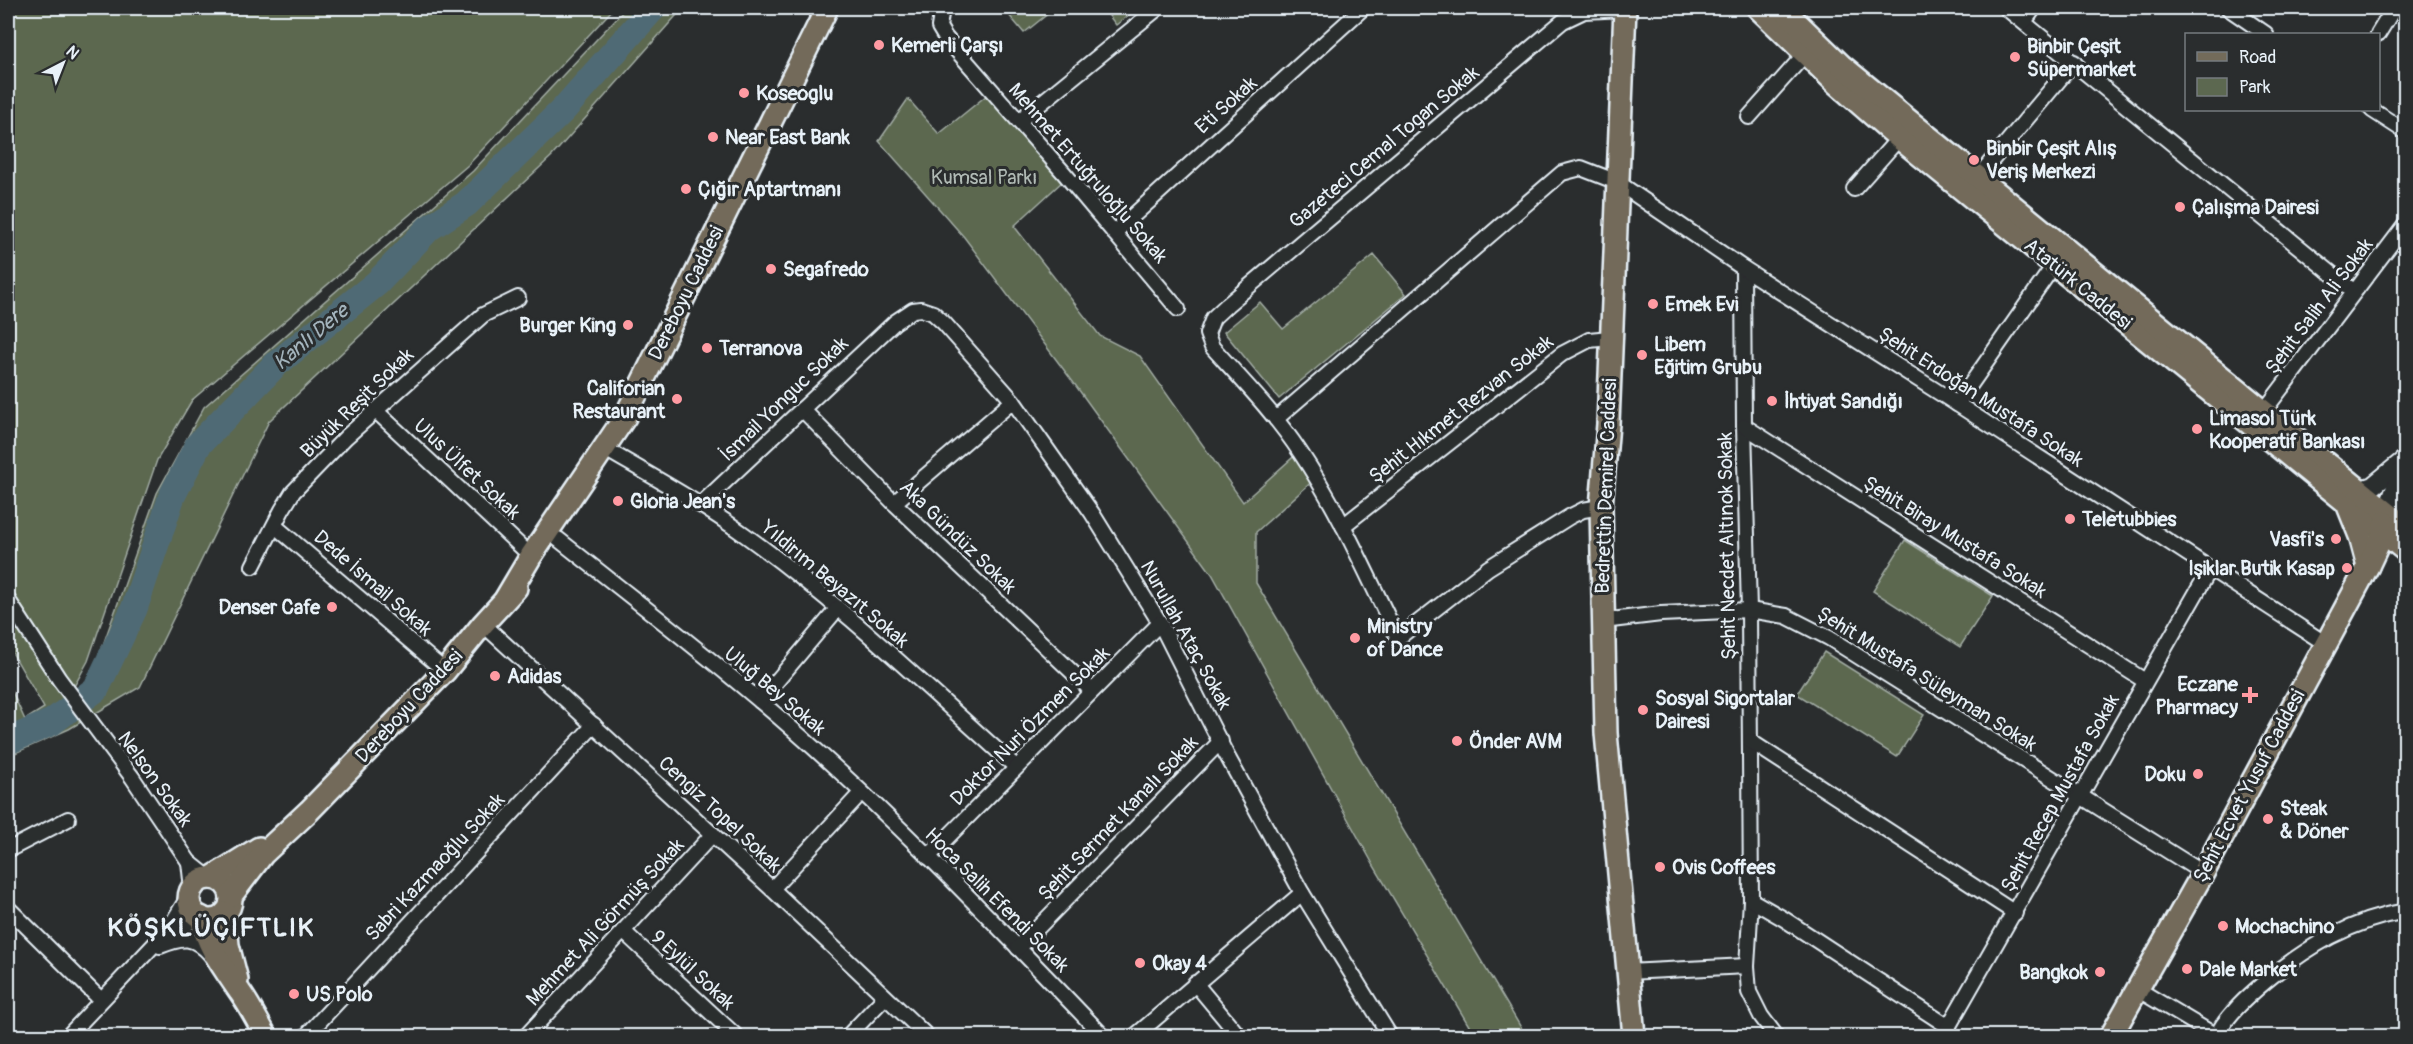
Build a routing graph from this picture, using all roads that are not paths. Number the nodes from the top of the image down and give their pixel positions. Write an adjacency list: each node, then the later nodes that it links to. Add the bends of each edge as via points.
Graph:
1 (827, 8): 39 (main road, Dereboyu Caddesi)
2 (942, 8): 19 (street, Mehmet Ertuğruloğlu Sokak, via 939,27 945,36)
3 (1158, 8): 19 (street)
4 (1363, 8): 26 (street, Eti Sokak)
5 (1625, 8): 22 (main road, Bedrettin Demirel Caddesi); 40 (street, Gazeteci Cemal Togan Sokak, via 1584,11 1563,21 1213,318 1208,341)
6 (1758, 8): 15 (main road, Atatürk Caddesi)
7 (1782, 8): 23 (main road, Atatürk Caddesi)
8 (2006, 8): 12 (street)
9 (2034, 8): 12 (street)
10 (2229, 8): 13 (street)
11 (2394, 8): 14 (street)
12 (2024, 22): 16 (street)
13 (2265, 33)
14 (2379, 33)
15 (1805, 54): 18 (street); 21 (main road, Atatürk Caddesi)
16 (2074, 62): 23 (street); 29 (street)
17 (2374, 111): 20 (street)
18 (1749, 117)
19 (1019, 121): 26 (street, Mehmet Ertuğruloğlu Sokak)
20 (2406, 132)
21 (1899, 138): 23 (main road, Atatürk Caddesi); 24 (street)
22 (1617, 182): 28 (street, Şehit Erdoğan Mustafa Sokak); 33 (main road, Bedrettin Demirel Caddesi); 40 (street, Şehit Erdoğan Mustafa Sokak, via 1581,168 1562,173)
23 (1972, 185): 27 (main road, Atatürk Caddesi)
24 (1854, 189)
25 (2406, 224): 29 (street, Şehit Salih Ali Sokak)
26 (1114, 232): 31 (street, Mehmet Ertuğruloğlu Sokak)
27 (2060, 257): 35 (street); 38 (main road, Atatürk Caddesi); 44 (main road, Atatürk Caddesi)
28 (1743, 268): 35 (street, Şehit Erdoğan Mustafa Sokak); 41 (street, Şehit Necdet Altınok Sokak)
29 (2353, 291): 38 (street, Şehit Salih Ali Sokak)
30 (518, 298): 37 (street, Büyük Reşit Sokak, via 483,315)
31 (1178, 309)
32 (895, 322): 34 (street, Nurullah Ataç Sokak, via 913,310 933,313); 36 (street, İsmail Yonguc Sokak)
33 (1610, 338): 48 (main road, Bedrettin Demirel Caddesi); 51 (street, Şehit Hıkmet Rezvan Sokak, via 1589,340 1562,354)
34 (1012, 401): 46 (street); 64 (street, Nurullah Ataç Sokak, via 1092,513)
35 (1957, 404): 58 (street, Şehit Erdoğan Mustafa Sokak)
36 (802, 409): 46 (street, Aka Gündüz Sokak); 47 (street, İsmail Yonguc Sokak)
37 (376, 411): 50 (street, Büyük Reşit Sokak, via 293,492); 54 (street, Ulus Ülfet Sokak)
38 (2264, 411): 44 (main road, Atatürk Caddesi)
39 (625, 417): 42 (main road, Dereboyu Caddesi); 54 (main road, Dereboyu Caddesi)
40 (1276, 419): 51 (street, via 1300,451)
41 (1744, 426): 62 (street, Şehit Necdet Altınok Sokak); 68 (street, Şehit Biray Mustafa Sokak)
42 (612, 453): 47 (street, Yıldirım Beyazıt Sokak); 52 (main road, Dereboyu Caddesi)
43 (2406, 460): 44 (main road); 49 (main road)
44 (2353, 498): 49 (main road, Atatürk Caddesi); 57 (main road)
45 (2406, 500): 49 (main road, Şehit Ecvet Yusuf Caddesi)
46 (894, 503): 69 (street, Aka Gündüz Sokak)
47 (700, 505): 61 (street, Yıldirım Beyazıt Sokak, via 775,557)
48 (1601, 507): 51 (street, via 1569,517 1488,568 1398,638); 63 (main road, Bedrettin Demirel Caddesi)
49 (2393, 524): 53 (main road, Atatürk Caddesi); 57 (main road, Şehit Ecvet Yusuf Caddesi)
50 (275, 526): 56 (street, Büyük Reşit Sokak); 67 (street, Dede İsmail Sokak)
51 (1343, 526)
52 (558, 539): 59 (main road, Dereboyu Caddesi); 70 (street, Uluğ Bey Sokak)
53 (2406, 550)
54 (531, 556): 59 (main road, Dereboyu Caddesi)
55 (2406, 558): 57 (main road)
56 (253, 566)
57 (2368, 566): 66 (main road, Şehit Ecvet Yusuf Caddesi)
58 (2210, 569): 66 (street, Şehit Erdoğan Mustafa Sokak); 68 (street, Şehit Recep Mustafa Sokak)
59 (507, 598): 65 (main road, Dereboyu Caddesi)
60 (8, 600): 82 (street, Nelson Sokak)
61 (838, 608): 70 (street); 74 (street, Yıldirım Beyazıt Sokak)
62 (1749, 610): 63 (street, Şehit Mustafa Süleyman Sokak); 73 (street, Şehit Necdet Altınok Sokak); 76 (street, Şehit Mustafa Süleyman Sokak, via 1786,616 1829,638)
63 (1603, 621): 99 (main road, Bedrettin Demirel Caddesi, via 1606,733)
64 (1160, 623): 69 (street, Doktor Nuri Özmen Sokak); 72 (street, Nurullah Ataç Sokak)
65 (483, 624): 67 (main road, Dereboyu Caddesi); 71 (street, Cengiz Topel Sokak)
66 (2326, 644): 83 (main road, Şehit Ecvet Yusuf Caddesi)
67 (445, 671): 77 (main road, Dereboyu Caddesi)
68 (2145, 681): 76 (street, Şehit Recep Mustafa Sokak)
69 (1091, 690): 74 (street, Doktor Nuri Özmen Sokak)
70 (760, 701): 75 (street, Uluğ Bey Sokak)
71 (594, 725): 79 (street, Cengiz Topel Sokak); 108 (street, Sabri Kazmaoğlu Sokak)
72 (1221, 741): 86 (street, Nurullah Ataç Sokak); 95 (street, Şehit Sermet Kanalı Sokak)
73 (1750, 741): 87 (street, Şehit Necdet Altınok Sokak); 90 (street)
74 (1016, 767): 81 (street, Doktor Nuri Özmen Sokak)
75 (861, 793): 81 (street, Hoca Salih Efendi Sokak); 85 (street)
76 (2080, 797): 83 (street, Şehit Mustafa Süleyman Sokak); 90 (street, Şehit Recep Mustafa Sokak)
77 (309, 811): 84 (main road, Dereboyu Caddesi, via 245,858); 88 (main road, Dereboyu Caddesi, via 263,854)
78 (68, 819): 80 (street)
79 (713, 834): 85 (street, Cengiz Topel Sokak); 93 (street, Mehmet Ali Görmüş Sokak)
80 (8, 850)
81 (928, 857): 95 (street, Hoca Salih Efendi Sokak)
82 (189, 862): 84 (street, Nelson Sokak); 84 (street, Nelson Sokak)
83 (2203, 873): 101 (main road, Şehit Ecvet Yusuf Caddesi)
84 (201, 884): 88 (main road, via 224,883); 92 (main road, via 191,906); 96 (street, Dereboyu Caddesi)
85 (772, 889): 103 (street, Cengiz Topel Sokak)
86 (1302, 893): 100 (street); 116 (street, Nurullah Ataç Sokak)
87 (1751, 900): 98 (street, Şehit Necdet Altınok Sokak); 105 (street)
88 (228, 904): 92 (main road, via 214,919); 102 (main road, via 228,945)
89 (2406, 911): 120 (street, via 2364,921 2306,950 2238,1006)
90 (2015, 913): 105 (street, Şehit Recep Mustafa Sokak)
91 (10, 915): 104 (street)
92 (200, 916): 94 (street, Dereboyu Caddesi); 97 (main road)
93 (623, 931): 109 (street, Mehmet Ali Görmüş Sokak); 110 (street, 9 Eylül Sokak)
94 (160, 946): 96 (street, Dereboyu Caddesi); 97 (street, via 176,940 195,941)
95 (1018, 948): 113 (street, Hoca Salih Efendi Sokak)
96 (146, 953): 104 (street, Dereboyu Caddesi)
97 (219, 963): 102 (main road)
98 (1746, 966): 99 (street); 118 (street, Şehit Necdet Altınok Sokak, via 1749,992)
99 (1628, 972): 117 (main road, Bedrettin Demirel Caddesi)
100 (1195, 983): 114 (street); 115 (street)
101 (2137, 989): 119 (main road, Şehit Ecvet Yusuf Caddesi); 120 (street)
102 (240, 993): 107 (main road)
103 (885, 997): 111 (street); 112 (street, Cengiz Topel Sokak)
104 (101, 1000): 106 (street, Dereboyu Caddesi)
105 (1946, 1032)
106 (68, 1036)
107 (266, 1036)
108 (306, 1036)
109 (526, 1036)
110 (736, 1036)
111 (849, 1036)
112 (927, 1036)
113 (1103, 1036)
114 (1135, 1036)
115 (1239, 1036)
116 (1390, 1036)
117 (1634, 1036)
118 (1776, 1036)
119 (2111, 1036)
120 (2216, 1036)

